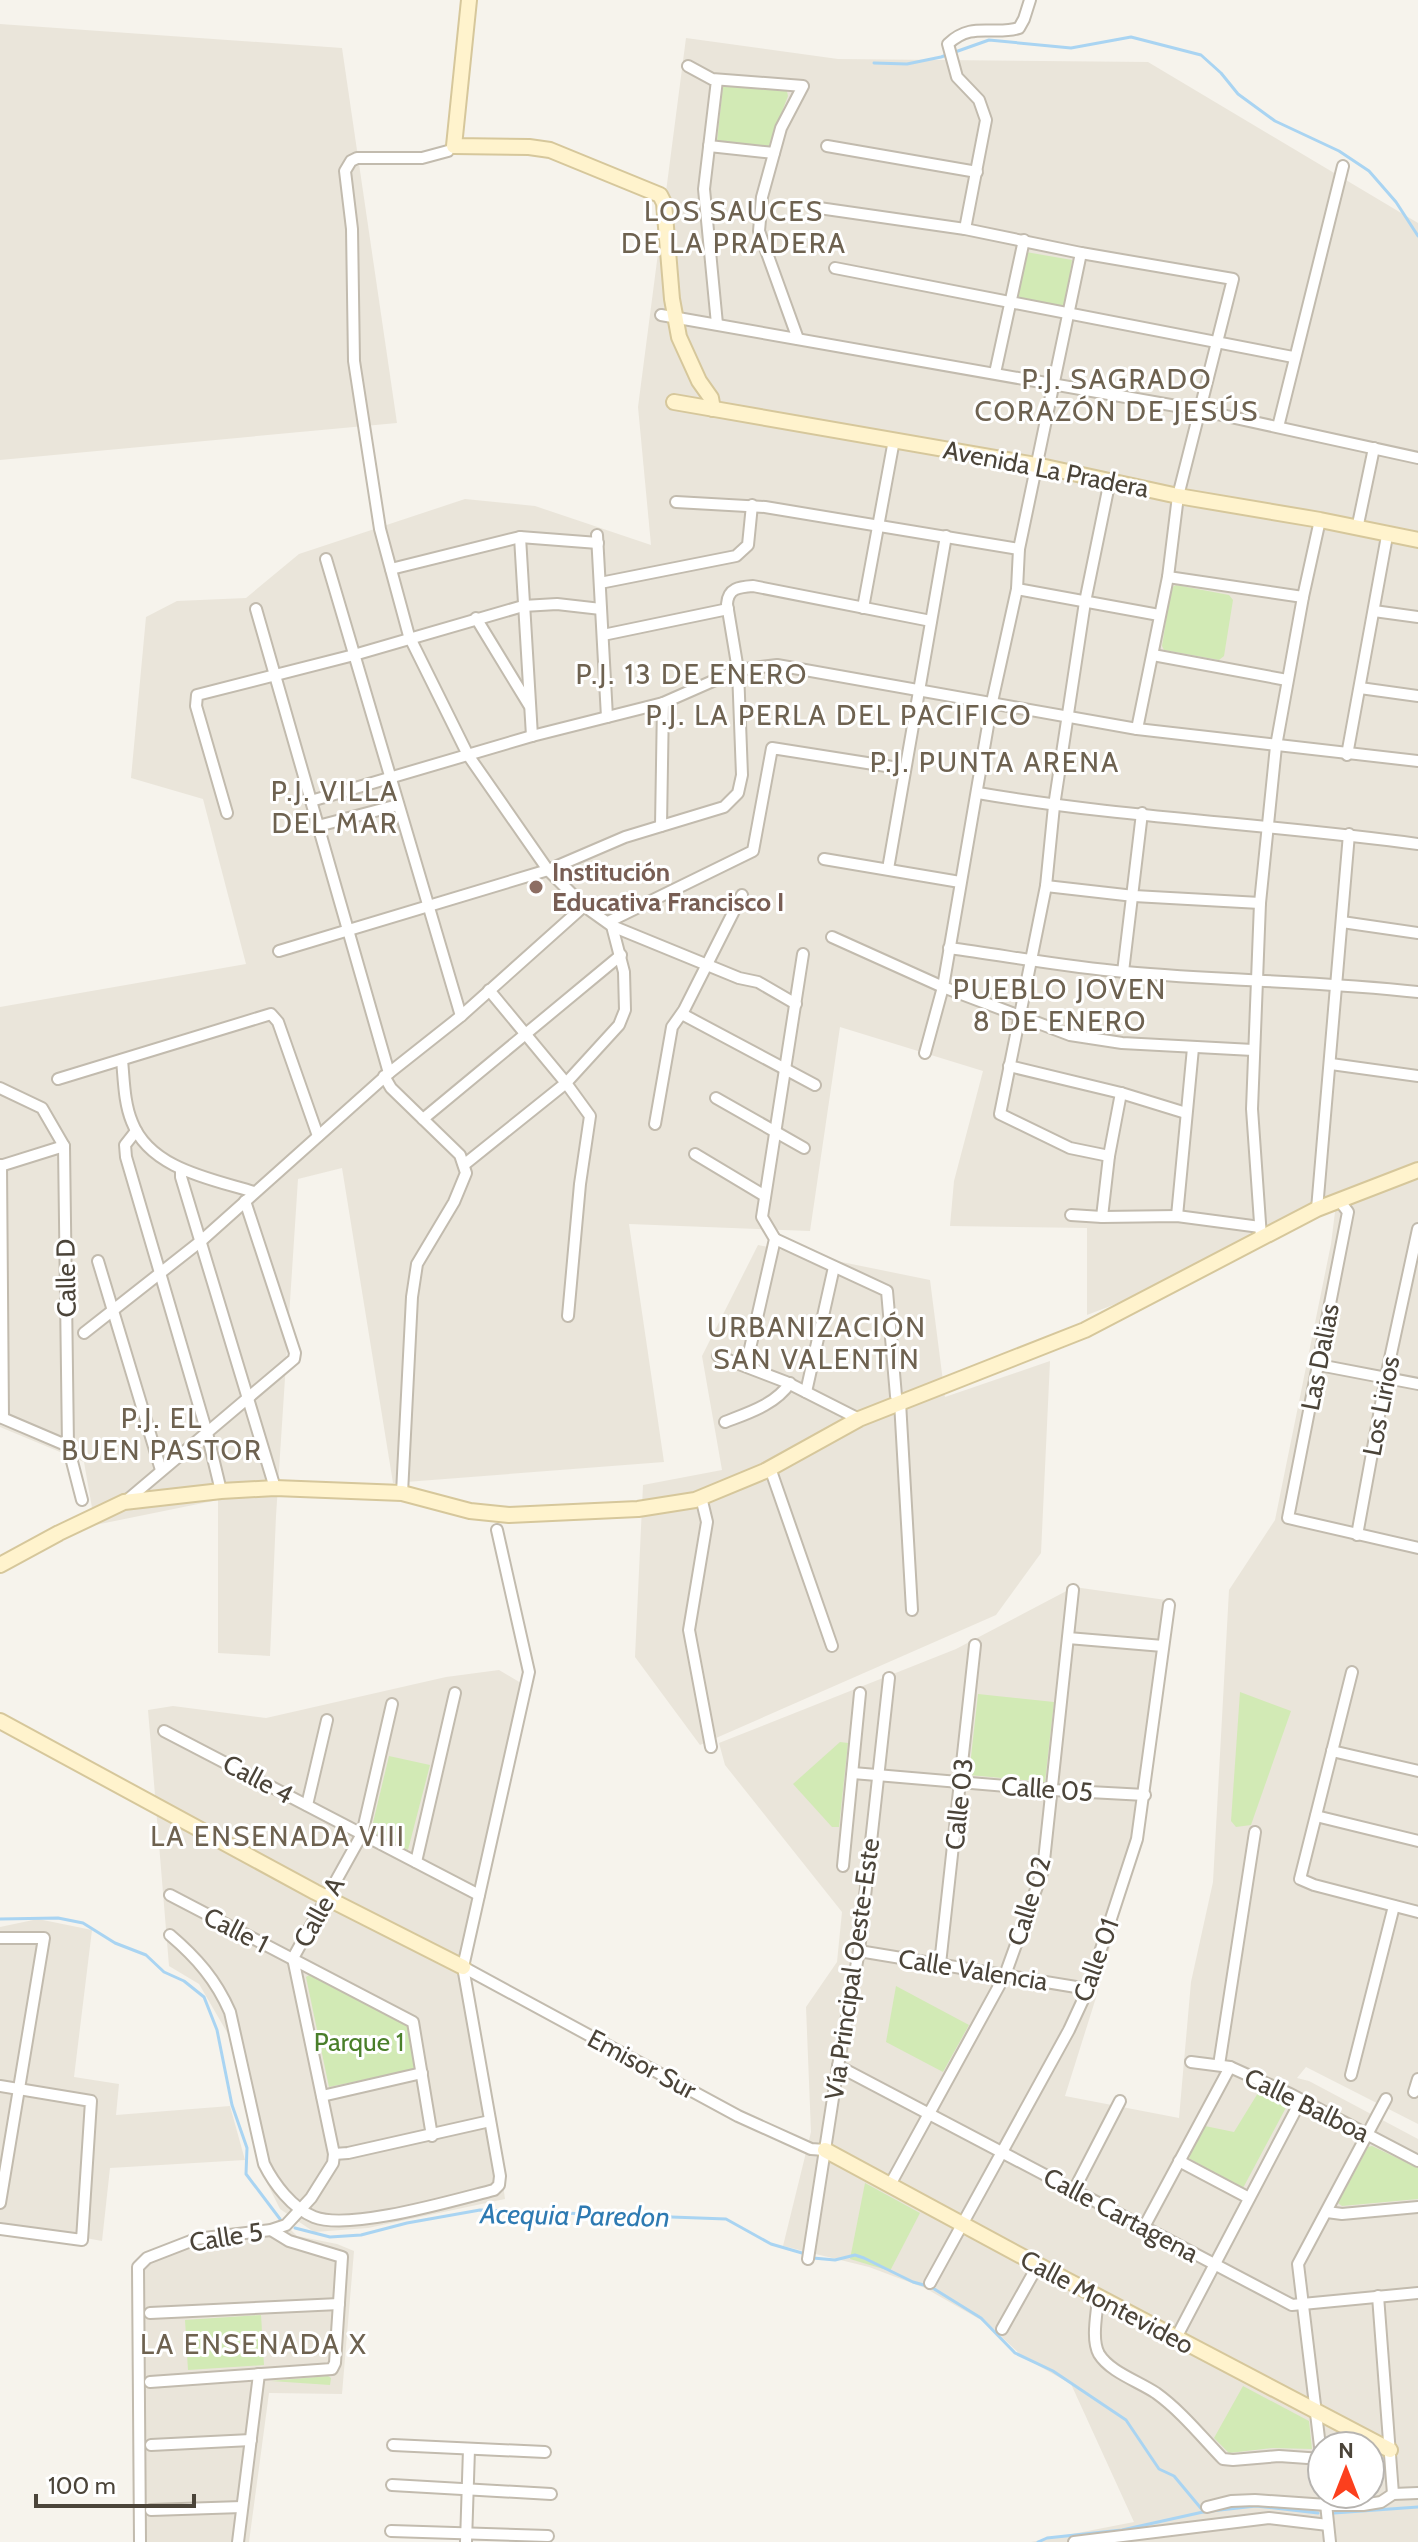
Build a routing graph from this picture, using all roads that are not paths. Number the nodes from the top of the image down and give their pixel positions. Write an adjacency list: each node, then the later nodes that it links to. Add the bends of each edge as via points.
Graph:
1 (469, 0): 18 (street, via 454,146 550,150 657,192 664,203)
2 (1030, 0): 10 (street, via 1019,28 982,28 949,42 957,77 979,100 985,115)
3 (688, 66): 4 (street)
4 (717, 80): 5 (street); 8 (street, via 803,86)
5 (709, 146): 8 (street); 19 (street, via 704,189)
6 (827, 146): 10 (street)
7 (448, 151): 46 (street, via 422,158 357,158 345,171 352,229 354,361)
8 (774, 153): 20 (street, via 759,231)
9 (1343, 166): 22 (street)
10 (977, 172): 12 (street)
11 (812, 207): 12 (street)
12 (965, 229): 13 (street)
13 (1024, 240): 14 (street); 16 (street)
14 (1081, 253): 17 (street); 21 (street, via 1233,279)
15 (835, 268): 16 (street)
16 (1011, 302): 17 (street); 23 (street)
17 (1068, 313): 21 (street); 24 (street)
18 (668, 316): 19 (street); 26 (street)
19 (717, 324): 20 (street)
20 (798, 339): 23 (street)
21 (1218, 342): 22 (street); 27 (street)
22 (1293, 357): 28 (street)
23 (995, 373): 24 (street)
24 (1055, 384): 27 (street); 32 (street)
25 (674, 402): 26 (street, Avenida La Pradera)
26 (713, 409): 29 (street, Avenida La Pradera)
27 (1199, 410): 28 (street); 34 (street)
28 (1278, 427): 30 (street)
29 (894, 440): 32 (street, Avenida La Pradera); 38 (street)
30 (1374, 448): 31 (street); 39 (street)
31 (1418, 458)
32 (1036, 465): 33 (street, Avenida La Pradera); 44 (street)
33 (1110, 480): 34 (street, Avenida La Pradera); 51 (street)
34 (1178, 496): 37 (street, Avenida La Pradera); 47 (street)
35 (676, 502): 36 (street)
36 (752, 505): 38 (street); 48 (street, via 748,545 736,556)
37 (1320, 520): 39 (street, Avenida La Pradera); 50 (street)
38 (877, 525): 40 (street); 53 (street)
39 (1357, 529): 41 (street, Avenida La Pradera)
40 (946, 536): 44 (street); 61 (street)
41 (1387, 536): 43 (street, Avenida La Pradera); 57 (street)
42 (520, 537): 46 (street); 48 (street, via 598,539); 52 (street)
43 (1418, 540)
44 (1019, 549): 49 (street)
45 (326, 559): 64 (street)
46 (391, 569): 63 (street)
47 (1168, 577): 50 (street); 58 (street)
48 (600, 583): 55 (street)
49 (1017, 589): 51 (street); 72 (street)
50 (1303, 597): 68 (street)
51 (1085, 602): 58 (street); 75 (street)
52 (523, 606): 55 (street); 60 (street); 74 (street)
53 (863, 608): 56 (street, via 753,586 732,591); 61 (street)
54 (256, 609): 67 (street)
55 (601, 609): 62 (street)
56 (728, 609): 62 (street); 66 (street)
57 (1374, 611): 59 (street); 69 (street)
58 (1159, 615): 65 (street)
59 (1418, 617)
60 (476, 618): 63 (street); 74 (street)
61 (931, 621): 70 (street)
62 (603, 635): 76 (street)
63 (409, 636): 64 (street); 80 (street)
64 (354, 655): 67 (street); 84 (street)
65 (1153, 655): 68 (street); 77 (street)
66 (738, 670): 70 (street, via 777,665); 73 (street); 92 (street, via 738,793 724,807)
67 (274, 675): 86 (street); 89 (street, via 195,699)
68 (1287, 680): 79 (street)
69 (1360, 688): 71 (street); 81 (street)
70 (919, 690): 72 (street); 83 (street)
71 (1418, 696)
72 (992, 702): 75 (street); 85 (street)
73 (663, 703): 76 (street); 92 (street)
74 (530, 706): 78 (street)
75 (1069, 716): 77 (street); 88 (street)
76 (607, 717): 78 (street)
77 (1137, 729): 79 (street)
78 (532, 736): 80 (street)
79 (1276, 746): 81 (street); 93 (street)
80 (468, 755): 84 (street); 98 (street)
81 (1347, 755): 82 (street)
82 (1418, 761)
83 (905, 769): 97 (street); 107 (street, via 772,748 753,851)
84 (390, 778): 86 (street); 87 (street)
85 (978, 793): 88 (street); 99 (street)
86 (311, 801): 91 (street)
87 (398, 805): 91 (street); 104 (street)
88 (1054, 806): 90 (street); 100 (street)
89 (227, 813)
90 (1142, 813): 93 (street); 102 (street)
91 (318, 826): 108 (street)
92 (661, 826): 98 (street)
93 (1267, 826): 94 (street); 103 (street)
94 (1349, 834): 95 (street); 106 (street)
95 (1418, 844)
96 (824, 859): 97 (street)
97 (888, 869): 99 (street)
98 (548, 870): 104 (street); 105 (street)
99 (960, 882): 111 (street)
100 (1046, 886): 102 (street); 115 (street)
101 (742, 895): 116 (street)
102 (1134, 896): 103 (street); 117 (street)
103 (1260, 903): 118 (street)
104 (428, 906): 108 (street); 125 (street)
105 (584, 906): 107 (street); 121 (street)
106 (1342, 922): 109 (street); 119 (street)
107 (610, 924): 114 (street); 116 (street)
108 (348, 930): 112 (street); 135 (street)
109 (1418, 933)
110 (832, 937): 120 (street)
111 (949, 948): 115 (street); 120 (street)
112 (279, 951)
113 (803, 954): 123 (street)
114 (621, 955): 127 (street); 138 (street, via 626,990 619,1025)
115 (1032, 959): 117 (street); 126 (street)
116 (707, 965): 123 (street, via 758,982); 124 (street)
117 (1123, 972): 118 (street)
118 (1258, 981): 119 (street); 129 (street)
119 (1337, 983): 122 (street); 132 (street)
120 (943, 987): 126 (street); 130 (street)
121 (489, 990): 125 (street); 127 (street)
122 (1418, 992)
123 (796, 1004): 134 (street)
124 (682, 1014): 134 (street); 145 (street, via 672,1027)
125 (461, 1016): 135 (street)
126 (1020, 1016): 128 (street, via 1070,1035); 133 (street)
127 (526, 1035): 138 (street); 144 (street)
128 (1193, 1048): 129 (street); 143 (street)
129 (1253, 1050): 166 (street)
130 (925, 1053)
131 (122, 1060): 137 (street); 146 (street); 148 (street, via 271,1014)
132 (1331, 1064): 136 (street); 161 (street)
133 (1009, 1066): 141 (street); 152 (street, via 1000,1114 1070,1148)
134 (786, 1069): 139 (street); 147 (street)
135 (386, 1074): 144 (street, via 391,1088); 148 (street)
136 (1418, 1076)
137 (58, 1079)
138 (566, 1083): 153 (street); 173 (street, via 591,1119)
139 (815, 1085)
140 (0, 1088): 149 (street, Calle D, via 42,1108)
141 (1121, 1093): 143 (street); 152 (street)
142 (716, 1098): 147 (street)
143 (1186, 1113): 163 (street)
144 (423, 1119): 153 (street)
145 (655, 1124)
146 (136, 1131): 155 (street); 171 (street, via 124,1149)
147 (775, 1132): 150 (street); 158 (street)
148 (318, 1136): 157 (street)
149 (64, 1146): 154 (street); 188 (street, Calle D)
150 (804, 1148)
151 (695, 1154): 158 (street)
152 (1109, 1156): 164 (street)
153 (465, 1164): 193 (street, via 458,1194 417,1264)
154 (1, 1165): 184 (street)
155 (181, 1169): 157 (street); 168 (street)
156 (1418, 1170): 159 (street)
157 (254, 1192): 160 (street)
158 (765, 1196): 167 (street, via 762,1217)
159 (1339, 1200): 161 (street); 176 (street, Las Dalias, via 1348,1212)
160 (245, 1201): 168 (street); 182 (street, via 295,1353 290,1364)
161 (1317, 1209): 166 (street)
162 (1071, 1215): 164 (street)
163 (1177, 1216): 164 (street); 166 (street)
164 (1102, 1217)
165 (1418, 1229): 178 (street, Los Lirios)
166 (1261, 1232): 183 (street, via 1085,1330)
167 (775, 1239): 170 (street); 177 (street)
168 (201, 1241): 171 (street); 182 (street)
169 (98, 1261): 172 (street)
170 (834, 1267): 181 (street); 183 (street, via 887,1291)
171 (160, 1273): 172 (street); 187 (street)
172 (113, 1310): 174 (street); 190 (street)
173 (568, 1316)
174 (84, 1333)
175 (718, 1356): 177 (street)
176 (1319, 1365): 178 (street); 198 (street, Las Dalias, via 1288,1518)
177 (746, 1366): 179 (street)
178 (1386, 1377): 180 (street); 198 (street, Los Lirios)
179 (790, 1383): 181 (street); 186 (street, via 758,1409)
180 (1418, 1384)
181 (806, 1392): 185 (street)
182 (248, 1398): 187 (street); 191 (street)
183 (900, 1402): 185 (street); 203 (street)
184 (2, 1417): 188 (street)
185 (859, 1419): 189 (street)
186 (725, 1422)
187 (207, 1433): 190 (street); 192 (street)
188 (68, 1446): 195 (street, Calle D)
189 (770, 1468): 194 (street); 206 (street)
190 (161, 1470): 196 (street)
191 (275, 1488): 192 (street); 193 (street)
192 (221, 1491): 196 (street)
193 (402, 1493): 194 (street, via 509,1515 638,1509)
194 (701, 1497): 216 (street, via 707,1522 689,1630)
195 (82, 1500)
196 (124, 1502): 200 (street)
197 (497, 1530): 232 (street, via 529,1672)
198 (1357, 1535): 199 (street)
199 (1418, 1548)
200 (0, 1565)
201 (1073, 1590): 204 (street, Calle 02)
202 (1169, 1605): 207 (street, Calle 01)
203 (912, 1610)
204 (1068, 1638): 207 (street); 222 (street, Calle 02)
205 (975, 1645): 221 (street, Calle 03)
206 (832, 1646)
207 (1163, 1646): 223 (street, Calle 01)
208 (1352, 1672): 217 (street)
209 (889, 1678): 220 (street, Vía Principal Oeste-Este)
210 (455, 1693): 229 (street)
211 (860, 1693): 219 (street, Vía Principal Oeste-Este)
212 (392, 1704): 227 (street, Calle A)
213 (327, 1720): 224 (street)
214 (0, 1721): 233 (street)
215 (164, 1731): 224 (street, Calle 4)
216 (711, 1747)
217 (1332, 1751): 218 (street); 225 (street)
218 (1418, 1771)
219 (853, 1773): 220 (street, Calle 05); 230 (street, Vía Principal Oeste-Este)
220 (878, 1775): 221 (street, Calle 05); 238 (street, Vía Principal Oeste-Este)
221 (961, 1782): 222 (street, Calle 05); 240 (street, Calle 03)
222 (1052, 1790): 223 (street, Calle 05); 242 (street, Calle 02, via 1043,1870)
223 (1145, 1795): 243 (street, Calle 01, via 1137,1839)
224 (307, 1805): 227 (street, Calle 4)
225 (1316, 1816): 228 (street); 234 (street, via 1300,1879)
226 (1255, 1832): 246 (street)
227 (362, 1834): 229 (street, Calle 4); 233 (street, Calle A)
228 (1418, 1841)
229 (416, 1862): 232 (street, Calle 4)
230 (843, 1866)
231 (170, 1895): 239 (street, Calle 1)
232 (479, 1895): 241 (street)
233 (328, 1897): 239 (street, Calle A); 241 (street)
234 (1394, 1906): 235 (street); 248 (street)
235 (1418, 1912)
236 (170, 1935): 271 (street, via 195,1956 222,1994 264,2164 274,2185)
237 (0, 1938): 251 (street, via 44,1938)
238 (859, 1951): 240 (street, Calle Valencia); 245 (street, Vía Principal Oeste-Este)
239 (293, 1958): 247 (street, Calle 1, via 413,2022); 253 (street, Calle A)
240 (940, 1964): 242 (street, Calle Valencia)
241 (463, 1967): 258 (street); 261 (street, Emisor Sur, via 738,2116 811,2149)
242 (1005, 1975): 243 (street, Calle Valencia); 257 (street, Calle 02)
243 (1088, 1989): 262 (street, Calle 01)
244 (1191, 2062): 246 (street, Calle Balboa)
245 (838, 2066): 257 (street, Calle Cartagena); 261 (street, Vía Principal Oeste-Este)
246 (1224, 2066): 255 (street, Calle Balboa); 264 (street)
247 (422, 2073): 253 (street); 260 (street, Calle 1)
248 (1351, 2075)
249 (1418, 2079): 252 (street)
250 (0, 2086): 251 (street)
251 (18, 2089): 269 (street); 275 (street, via 91,2101 82,2240)
252 (1414, 2092)
253 (322, 2096): 263 (street, Calle A)
254 (1386, 2099): 259 (street)
255 (1301, 2100): 259 (street, Calle Balboa); 268 (street)
256 (1120, 2101): 267 (street)
257 (929, 2112): 262 (street, Calle Cartagena); 266 (street, Calle 02)
258 (490, 2121): 260 (street); 271 (street, via 500,2176 494,2190 361,2220 338,2222)
259 (1368, 2135): 265 (street, Calle Balboa); 272 (street)
260 (432, 2136): 263 (street)
261 (825, 2150): 266 (street, Calle Montevideo); 277 (street, Vía Principal Oeste-Este)
262 (1002, 2150): 267 (street, Calle Cartagena); 273 (street, Calle 01)
263 (334, 2154): 271 (street)
264 (1179, 2161): 268 (street); 274 (street)
265 (1418, 2161)
266 (891, 2183): 273 (street, Calle Montevideo)
267 (1074, 2190): 274 (street, Calle Cartagena)
268 (1249, 2198): 279 (street)
269 (0, 2203)
270 (1418, 2207): 272 (street)
271 (302, 2209): 276 (street, Calle 5, via 286,2225)
272 (1327, 2212): 285 (street, via 1298,2264)
273 (962, 2225): 278 (street, Calle Montevideo); 280 (street, Calle 01)
274 (1144, 2227): 279 (street, Calle Cartagena)
275 (0, 2229)
276 (271, 2230): 284 (street, via 342,2257); 316 (street, Calle 5, via 196,2239 147,2258 138,2267)
277 (808, 2259)
278 (1038, 2265): 283 (street, Calle Montevideo); 287 (street)
279 (1214, 2265): 285 (street, Calle Cartagena, via 1292,2305); 288 (street)
280 (930, 2283)
281 (1418, 2293): 282 (street, Calle Cartagena)
282 (1378, 2296): 285 (street, Calle Cartagena); 297 (street)
283 (1098, 2298): 288 (street, Calle Montevideo); 299 (street, via 1097,2351 1175,2409 1223,2459)
284 (339, 2304): 286 (street); 289 (street, via 332,2369)
285 (1303, 2305): 291 (street)
286 (150, 2313)
287 (1002, 2329)
288 (1176, 2338): 291 (street, Calle Montevideo)
289 (259, 2374): 290 (street); 293 (street)
290 (150, 2382)
291 (1315, 2411): 292 (street); 297 (street, Calle Montevideo)
292 (1318, 2430)
293 (251, 2440): 294 (street); 307 (street)
294 (151, 2445)
295 (393, 2445): 296 (street)
296 (469, 2449): 298 (street); 301 (street)
297 (1390, 2450): 304 (street)
298 (545, 2452)
299 (1306, 2459)
300 (392, 2485): 301 (street)
301 (468, 2489): 303 (street); 314 (street)
302 (1418, 2493): 304 (street)
303 (551, 2494)
304 (1393, 2494): 305 (street)
305 (1386, 2499)
306 (1306, 2500): 308 (street, via 1231,2501)
307 (242, 2507): 309 (street); 317 (street)
308 (1207, 2507)
309 (151, 2510)
310 (1327, 2510): 311 (street)
311 (1328, 2525): 315 (street, via 1269,2518); 319 (street)
312 (391, 2531): 314 (street)
313 (548, 2536): 314 (street)
314 (466, 2538)
315 (1104, 2540): 318 (street)
316 (140, 2542)
317 (238, 2542)
318 (1074, 2542)
319 (1330, 2542)

